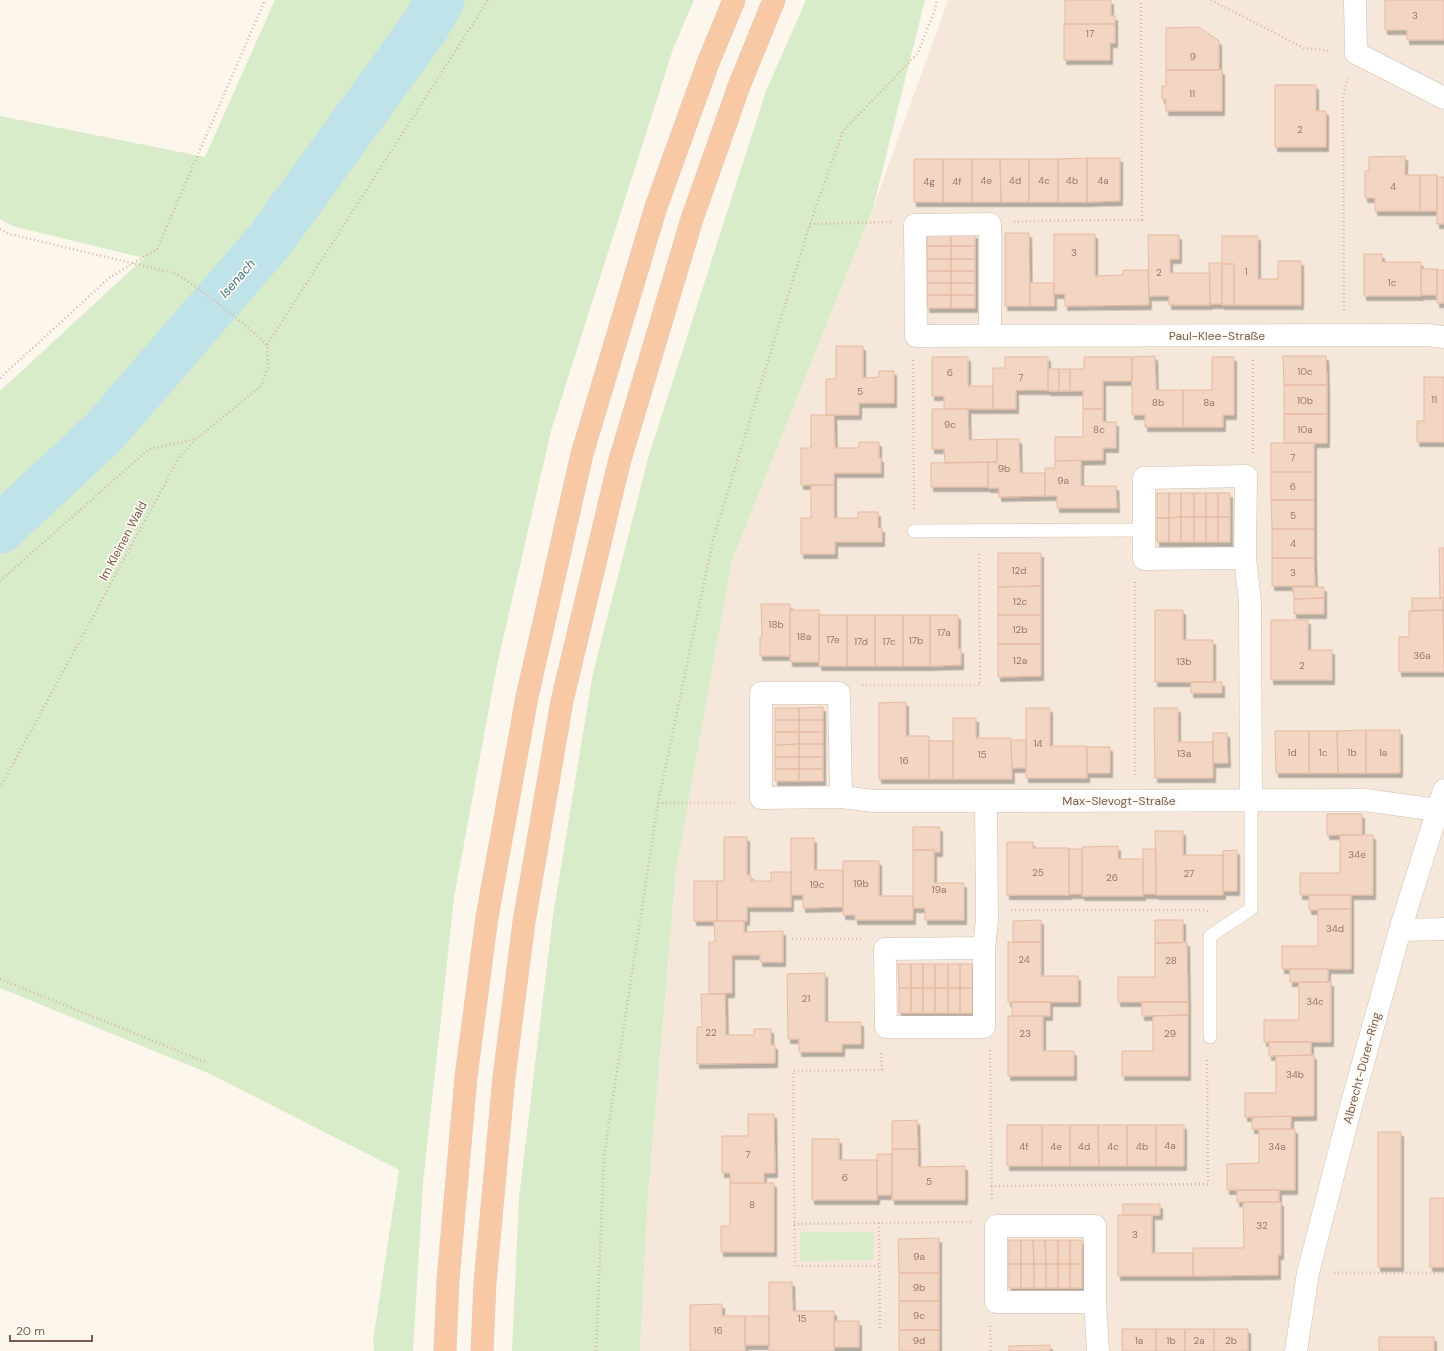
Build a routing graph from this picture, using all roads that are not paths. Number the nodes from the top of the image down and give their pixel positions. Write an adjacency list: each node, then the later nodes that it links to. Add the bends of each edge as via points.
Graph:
1 (734, 0): 20 (highway, via 708,63 656,207 584,447 527,697 487,917 466,1077 448,1280)
2 (774, 0): 21 (highway, via 739,86 692,219 619,462 562,701 524,922 504,1077 485,1283)
3 (1355, 0): 4 (street, via 1356,53)
4 (1444, 98)
5 (990, 336): 5 (street, Paul-Klee-Straße, via 990,224 915,225 916,336); 6 (street, Paul-Klee-Straße)
6 (1444, 337)
7 (1144, 530): 8 (lane); 9 (street, via 1144,559); 9 (street, via 1144,478 1246,476)
8 (914, 531)
9 (1245, 558): 12 (street, via 1250,602)
10 (1444, 790): 14 (street, Albrecht-Dürer-Ring)
11 (841, 797): 11 (street, Max-Slevogt-Straße, via 839,693 761,693 761,798); 13 (street, Max-Slevogt-Straße, via 874,801)
12 (1251, 800): 13 (street, Max-Slevogt-Straße); 14 (street, Max-Slevogt-Straße, via 1366,800); 18 (lane, via 1251,909 1210,936)
13 (986, 801): 17 (street, via 987,920)
14 (1437, 810): 15 (street, Albrecht-Dürer-Ring)
15 (1400, 930): 16 (street); 23 (street, Albrecht-Dürer-Ring, via 1308,1273)
16 (1444, 930)
17 (984, 948): 17 (street, via 885,949 886,1027 984,1027)
18 (1210, 1037)
19 (1095, 1302): 19 (street, via 1095,1226 994,1224 996,1302); 22 (street)
20 (445, 1351)
21 (482, 1351)
22 (1098, 1351)
23 (1296, 1351)

